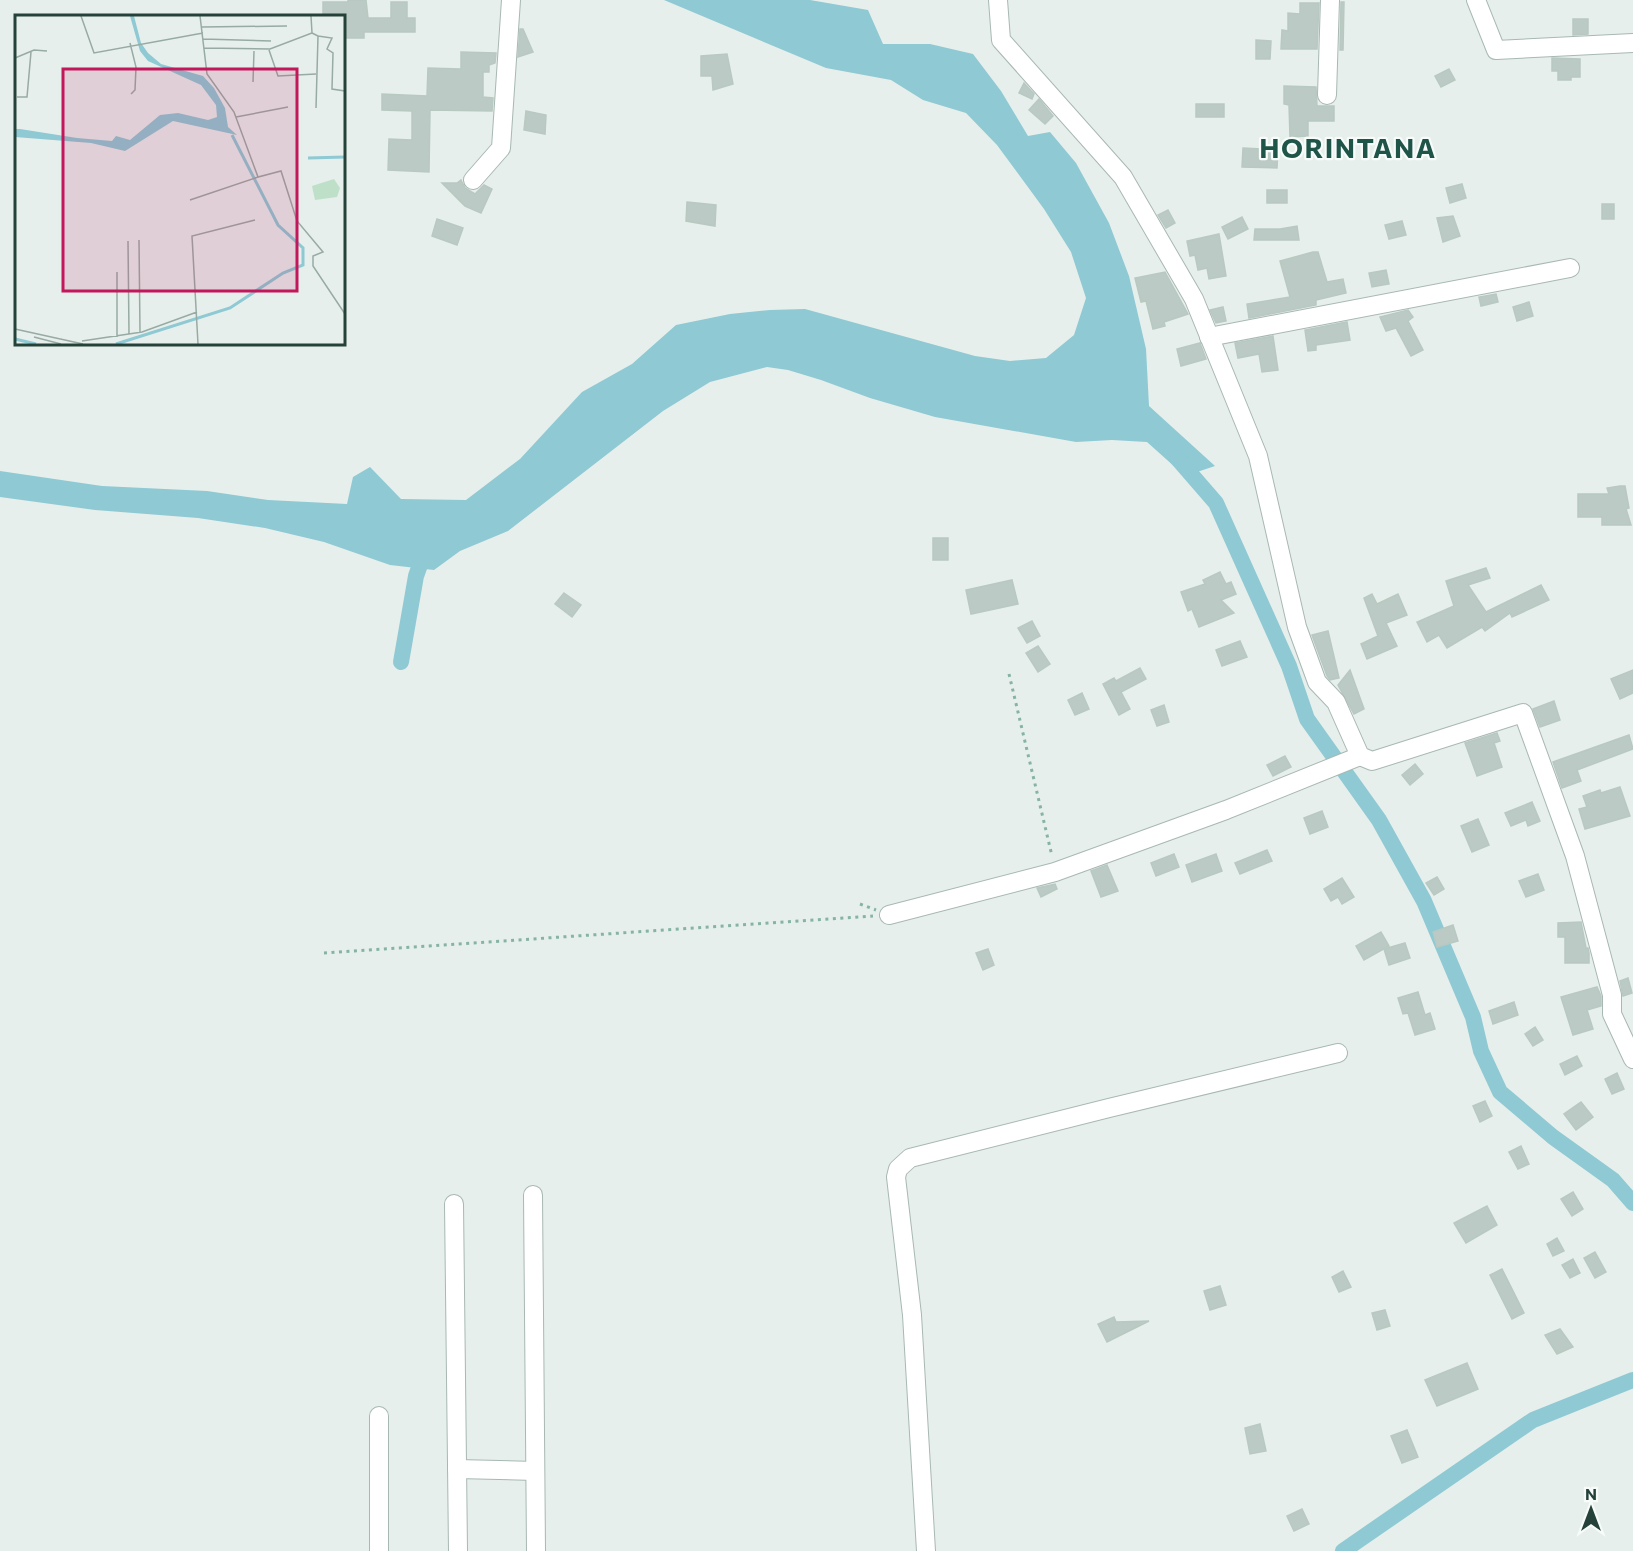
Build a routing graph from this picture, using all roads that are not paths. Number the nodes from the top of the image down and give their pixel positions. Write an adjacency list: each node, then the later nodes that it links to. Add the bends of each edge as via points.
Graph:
1 (511, 0): 7 (street, via 501,148)
2 (998, 0): 9 (street, via 1001,40 1122,177 1194,299)
3 (1330, 0): 6 (street)
4 (1476, 0): 5 (street, via 1496,50)
5 (1633, 44)
6 (1327, 95)
7 (473, 180)
8 (1570, 268): 9 (street)
9 (1209, 337): 10 (street, via 1258,456 1301,638 1317,682 1336,702)
10 (1360, 756): 11 (street, via 1056,872); 13 (street, via 1372,761 1523,713 1575,856 1612,995 1612,1014)
11 (889, 915)
12 (1338, 1053): 22 (street, via 910,1158 898,1169 912,1315)
13 (1633, 1059)
14 (533, 1195): 18 (street)
15 (454, 1204): 17 (street)
16 (379, 1416): 19 (street)
17 (457, 1469): 18 (street); 20 (street)
18 (535, 1471): 21 (street)
19 (379, 1551)
20 (458, 1551)
21 (536, 1551)
22 (926, 1551)

